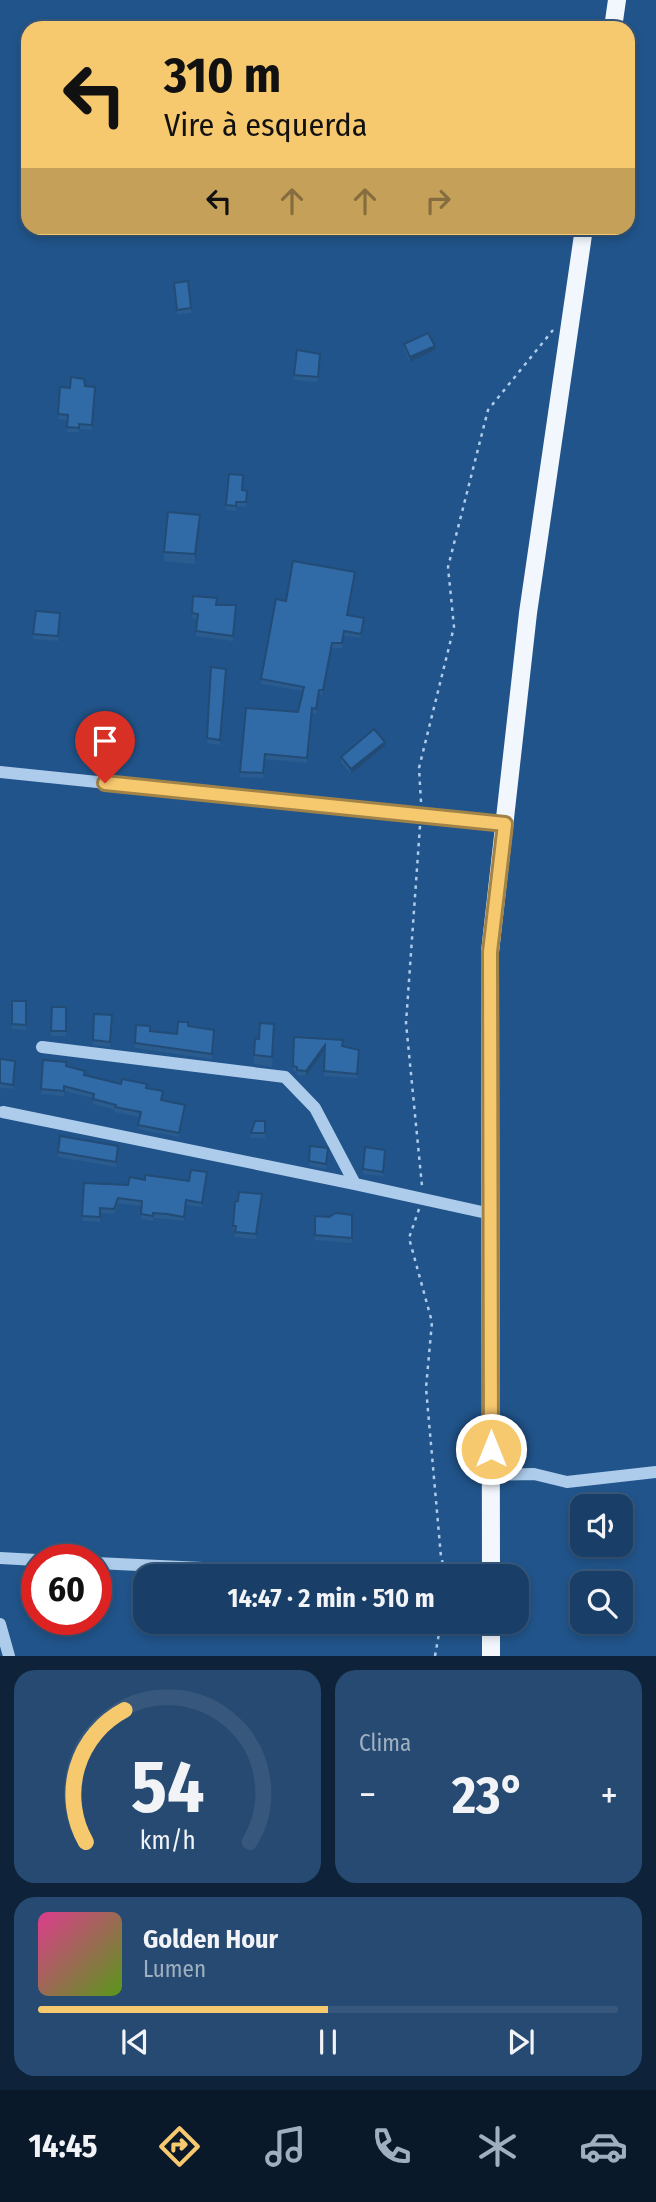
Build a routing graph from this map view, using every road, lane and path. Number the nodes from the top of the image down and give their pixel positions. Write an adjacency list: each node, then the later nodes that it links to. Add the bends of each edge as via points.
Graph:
1 (617, 0): 2 (main road)
2 (614, 21)
3 (583, 235): 7 (main road, via 528,613)
4 (556, 327): 6 (path, via 488,410 448,567 454,626 419,768)
5 (0, 772): 6 (street)
6 (421, 816): 7 (street); 11 (path, via 407,1023)
7 (505, 824): 12 (main road, via 490,952)
8 (42, 1047): 10 (street, via 285,1077 315,1108)
9 (3, 1112): 10 (street)
10 (355, 1184): 11 (street)
11 (423, 1199): 12 (street); 18 (path, via 409,1238 432,1322 426,1388)
12 (491, 1214): 14 (main road)
13 (656, 1472): 14 (street, via 567,1482 534,1474)
14 (491, 1475): 19 (main road)
15 (0, 1558): 16 (street)
16 (21, 1559)
17 (112, 1564): 20 (street)
18 (443, 1564)
19 (491, 1564)
20 (133, 1565)
21 (0, 1624): 24 (street)
22 (439, 1634): 25 (path)
23 (491, 1634): 26 (main road)
24 (9, 1656)
25 (435, 1656)
26 (491, 1656)

